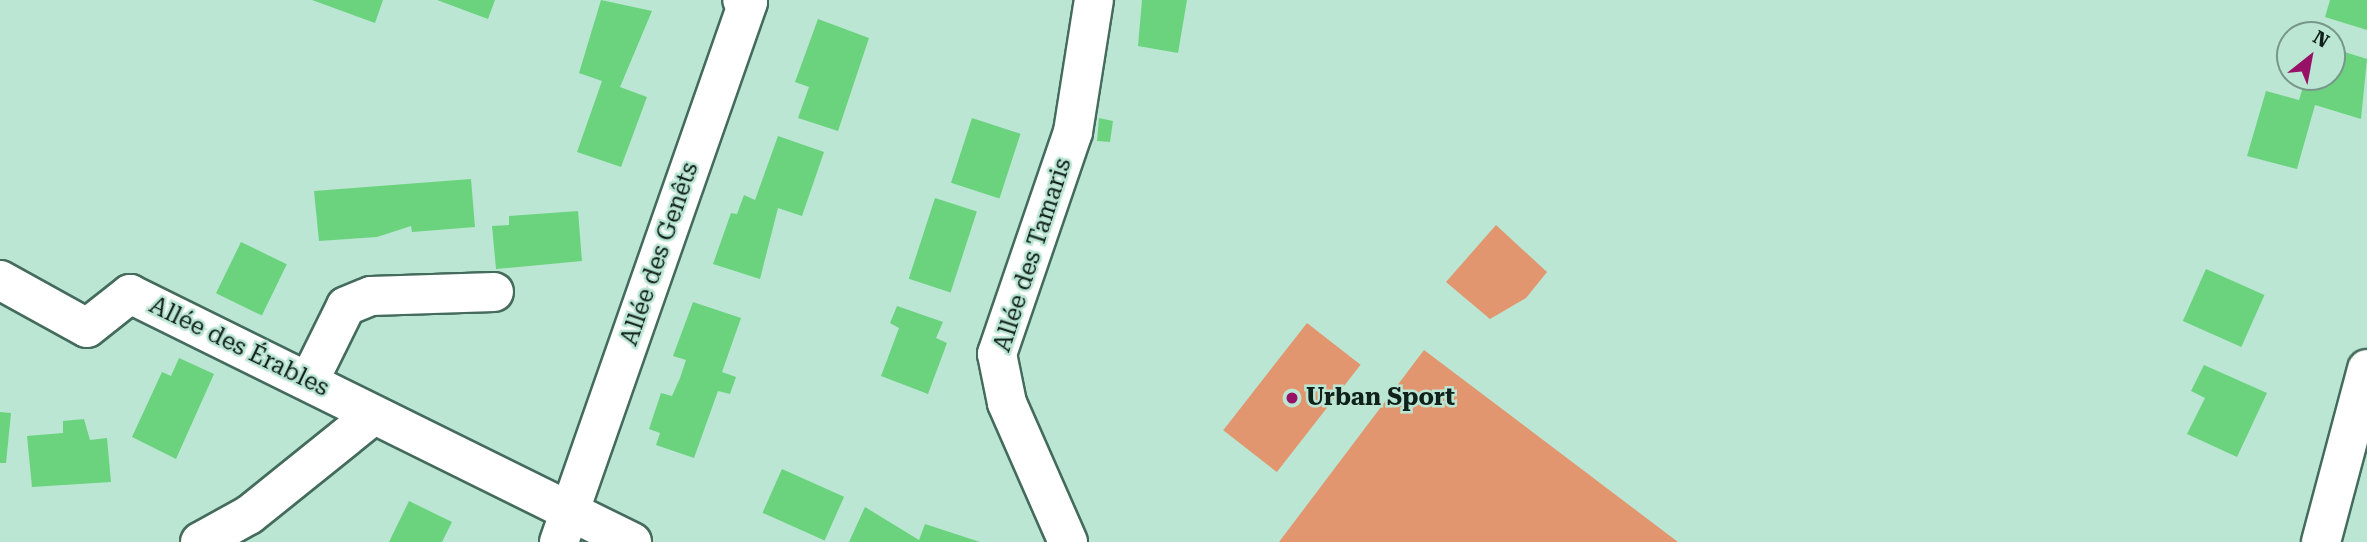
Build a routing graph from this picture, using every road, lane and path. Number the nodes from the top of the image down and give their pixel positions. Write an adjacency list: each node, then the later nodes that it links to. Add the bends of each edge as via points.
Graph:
1 (742, 0): 8 (street, Allée des Genêts, via 748,2)
2 (1094, 0): 11 (street, Allée des Tamaris, via 1073,132 997,354 1007,402)
3 (0, 280): 6 (street, Allée des Érables, via 87,328 130,294)
4 (494, 292): 6 (street, via 371,296 346,306)
5 (2367, 369): 12 (street)
6 (310, 379): 7 (street, Allée des Érables)
7 (372, 416): 8 (street, Allée des Érables); 9 (street, via 249,515)
8 (564, 527): 10 (street, Allée des Érables)
9 (200, 542)
10 (632, 542)
11 (1068, 542)
12 (2321, 542)

